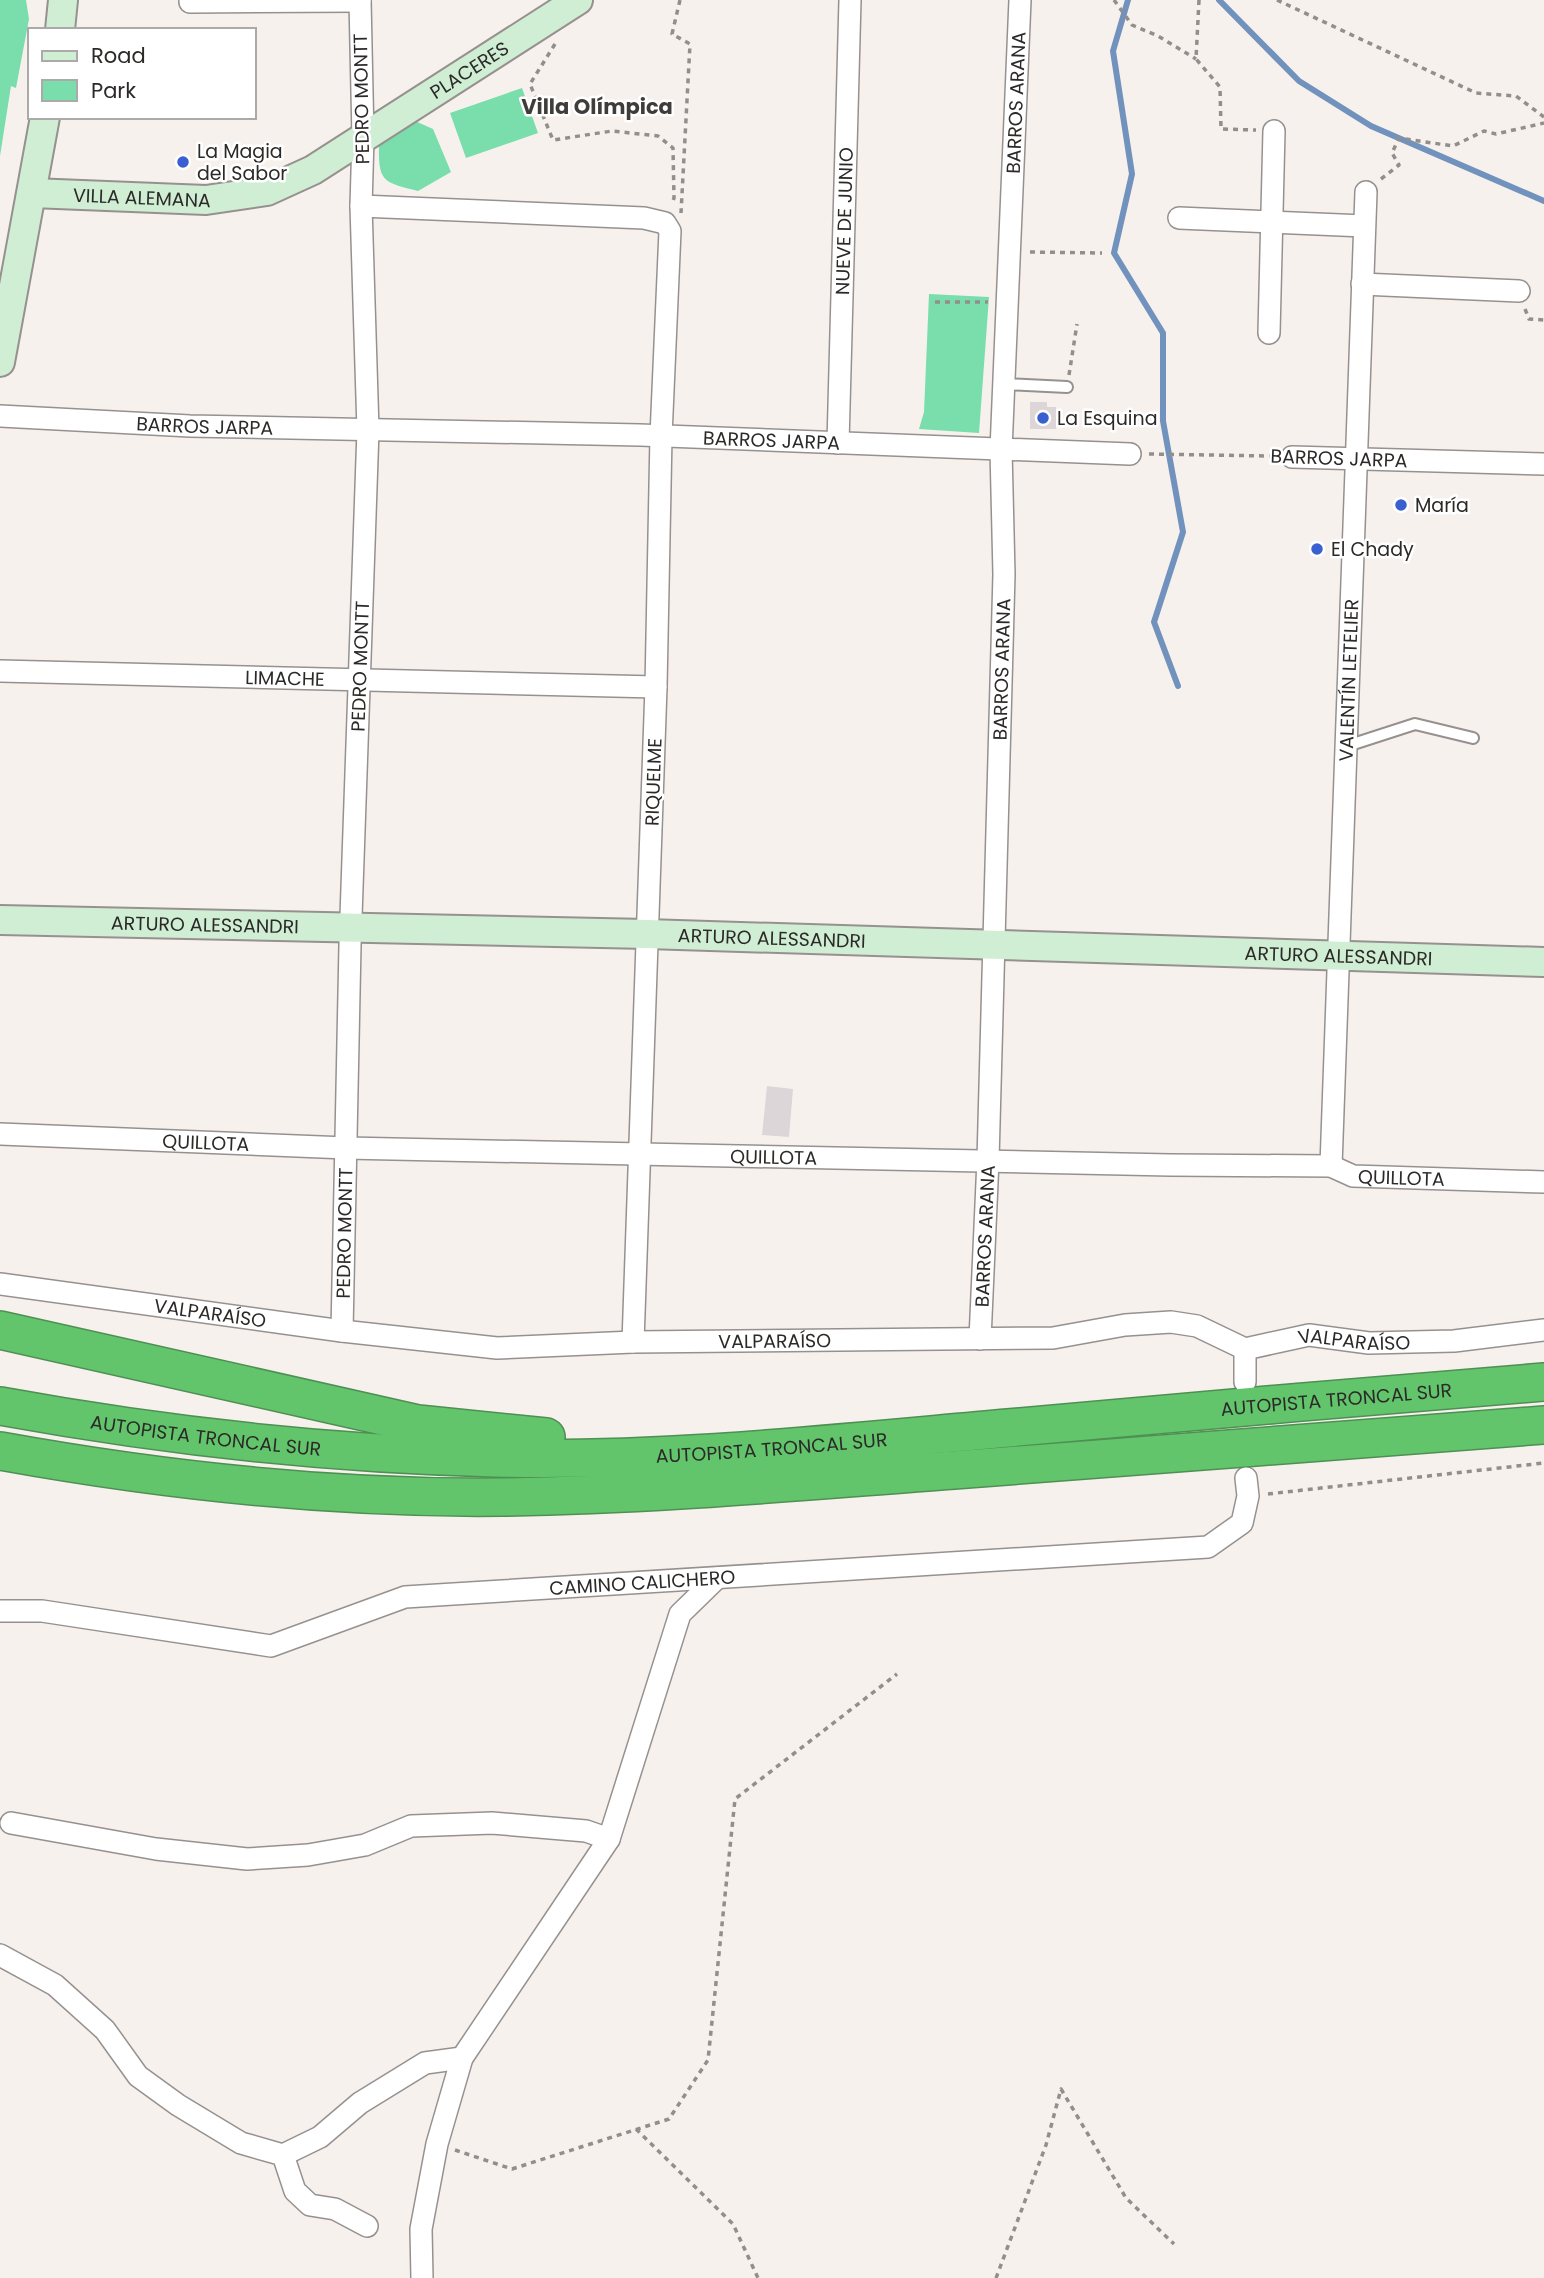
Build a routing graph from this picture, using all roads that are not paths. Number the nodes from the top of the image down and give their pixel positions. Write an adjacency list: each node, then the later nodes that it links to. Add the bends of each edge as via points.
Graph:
1 (578, 0): 10 (main road, PLACERES)
2 (850, 0): 26 (street, NUEVE DE JUNIO)
3 (1020, 0): 21 (street, BARROS ARANA)
4 (65, 1): 7 (main road)
5 (360, 1): 6 (street); 10 (street, PEDRO MONTT)
6 (190, 2)
7 (60, 28)
8 (45, 119): 12 (main road)
9 (1275, 131): 15 (street)
10 (363, 138): 12 (main road, VILLA ALEMANA, via 313,170 267,191 241,196 206,200); 13 (street, PEDRO MONTT)
11 (1366, 192): 16 (street, VALENTÍN LETELIER)
12 (32, 193): 20 (main road)
13 (361, 206): 24 (street, PEDRO MONTT); 25 (street, RIQUELME, via 644,218 664,223 670,232)
14 (1179, 218): 15 (street)
15 (1271, 223): 16 (street); 19 (street)
16 (1364, 226): 17 (street, VALENTÍN LETELIER)
17 (1362, 284): 18 (street); 30 (street, VALENTÍN LETELIER)
18 (1519, 290)
19 (1269, 333)
20 (0, 362)
21 (1004, 384): 22 (lane); 27 (street, BARROS ARANA)
22 (1067, 387)
23 (0, 416): 24 (street, BARROS JARPA)
24 (368, 430): 25 (street, BARROS JARPA); 33 (street, PEDRO MONTT)
25 (661, 436): 26 (street, BARROS JARPA); 34 (street, RIQUELME)
26 (838, 443): 27 (street, BARROS JARPA)
27 (1001, 450): 28 (street, BARROS JARPA); 40 (street, BARROS ARANA, via 1004,574)
28 (1130, 454)
29 (1292, 457): 30 (street, BARROS JARPA)
30 (1356, 460): 31 (street, BARROS JARPA); 36 (street, VALENTÍN LETELIER)
31 (1544, 464)
32 (0, 671): 33 (street, LIMACHE)
33 (359, 680): 34 (street, LIMACHE); 38 (street, PEDRO MONTT)
34 (656, 687): 39 (street, RIQUELME)
35 (1473, 738): 36 (lane, via 1415,724)
36 (1347, 746): 41 (street, VALENTÍN LETELIER)
37 (0, 920): 38 (main road, ARTURO ALESSANDRI)
38 (351, 927): 39 (main road, ARTURO ALESSANDRI); 44 (street, PEDRO MONTT)
39 (647, 934): 40 (main road, ARTURO ALESSANDRI); 45 (street, RIQUELME)
40 (994, 944): 41 (main road, ARTURO ALESSANDRI); 46 (street, BARROS ARANA)
41 (1338, 955): 42 (main road, ARTURO ALESSANDRI); 47 (street, VALENTÍN LETELIER)
42 (1544, 962)
43 (0, 1134): 44 (street, QUILLOTA)
44 (346, 1147): 45 (street, QUILLOTA); 52 (street, PEDRO MONTT)
45 (640, 1154): 46 (street, QUILLOTA); 54 (street, RIQUELME)
46 (988, 1160): 47 (street, QUILLOTA); 53 (street, BARROS ARANA)
47 (1331, 1166): 48 (street, QUILLOTA, via 1353,1175)
48 (1544, 1182)
49 (0, 1284): 52 (street, VALPARAÍSO)
50 (0, 1329): 60 (highway, via 418,1424 549,1438)
51 (1544, 1330): 55 (street, VALPARAÍSO, via 1454,1341 1368,1343 1309,1335)
52 (342, 1331): 54 (street, VALPARAÍSO, via 497,1348)
53 (980, 1339): 54 (street, VALPARAÍSO); 55 (street, VALPARAÍSO, via 1052,1338 1171,1322 1197,1326)
54 (633, 1342)
55 (1245, 1349): 56 (street)
56 (1245, 1382)
57 (1544, 1382): 60 (highway, AUTOPISTA TRONCAL SUR)
58 (0, 1406): 60 (highway, AUTOPISTA TRONCAL SUR, via 229,1441 408,1455 666,1456)
59 (1544, 1425): 61 (highway, AUTOPISTA TRONCAL SUR, via 682,1490 513,1497 408,1496 227,1484)
60 (858, 1441)
61 (0, 1451)
62 (1247, 1487): 63 (street, CAMINO CALICHERO, via 1242,1522 1208,1547)
63 (717, 1578): 64 (street, CAMINO CALICHERO, via 405,1597 271,1646 42,1611); 66 (street, via 680,1614)
64 (0, 1612)
65 (11, 1823): 66 (street, via 156,1849 247,1859 365,1845 411,1826 492,1823 586,1831)
66 (609, 1839): 68 (street)
67 (0, 1955): 69 (street, via 55,1985 105,2029 138,2076 168,2098 241,2143)
68 (462, 2058): 69 (street, via 425,2063 360,2104 320,2137); 71 (street, via 437,2144 421,2229)
69 (283, 2155): 70 (street, via 295,2190 310,2205 335,2209)
70 (367, 2226)
71 (422, 2278)

